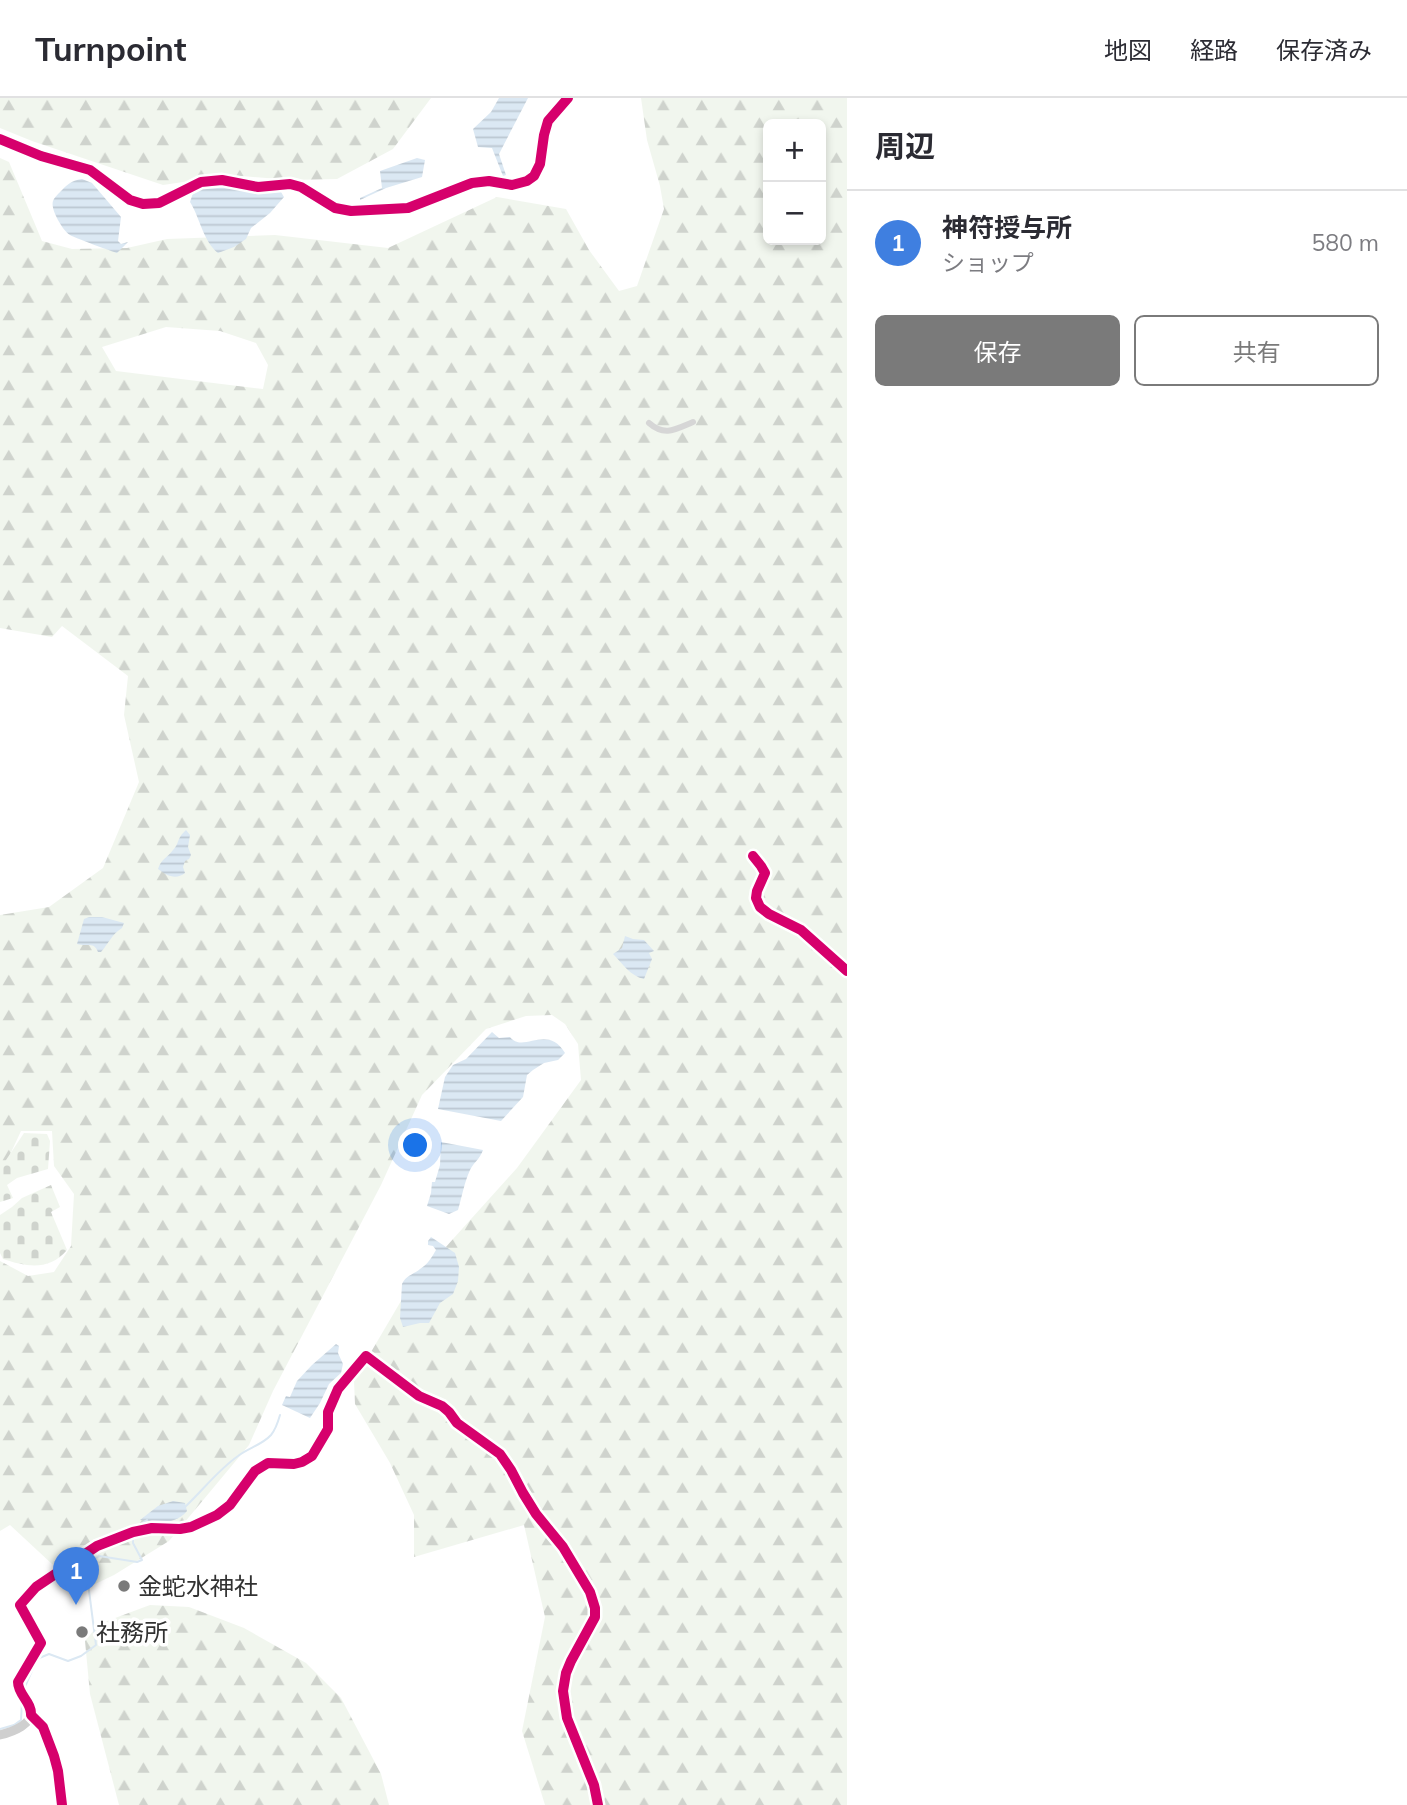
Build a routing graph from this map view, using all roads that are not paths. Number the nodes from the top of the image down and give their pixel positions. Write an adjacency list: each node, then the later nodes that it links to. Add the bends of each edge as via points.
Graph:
1 (568, 98): 2 (street, via 548,121 541,164 527,181 472,183 408,208 351,211 335,208 290,184 258,187 222,180 201,182 159,203 143,204 130,200 90,170)
2 (0, 139)
3 (693, 422): 4 (street, via 670,431)
4 (649, 423)
5 (753, 856): 6 (street, via 765,873 757,891 761,907 801,930)
6 (847, 971)
7 (18, 1689): 8 (street); 11 (street, via 41,1643 20,1605 36,1587 97,1546 152,1528 191,1527 217,1515 268,1463 294,1464 312,1456 328,1429 328,1412 338,1388 366,1356 419,1396 442,1406 457,1423 500,1454 585,1584 595,1617 566,1674 563,1691 567,1718)
8 (31, 1715): 9 (street, via 19,1728); 10 (street, via 43,1727 54,1756)
9 (0, 1735)
10 (62, 1805)
11 (598, 1805)

